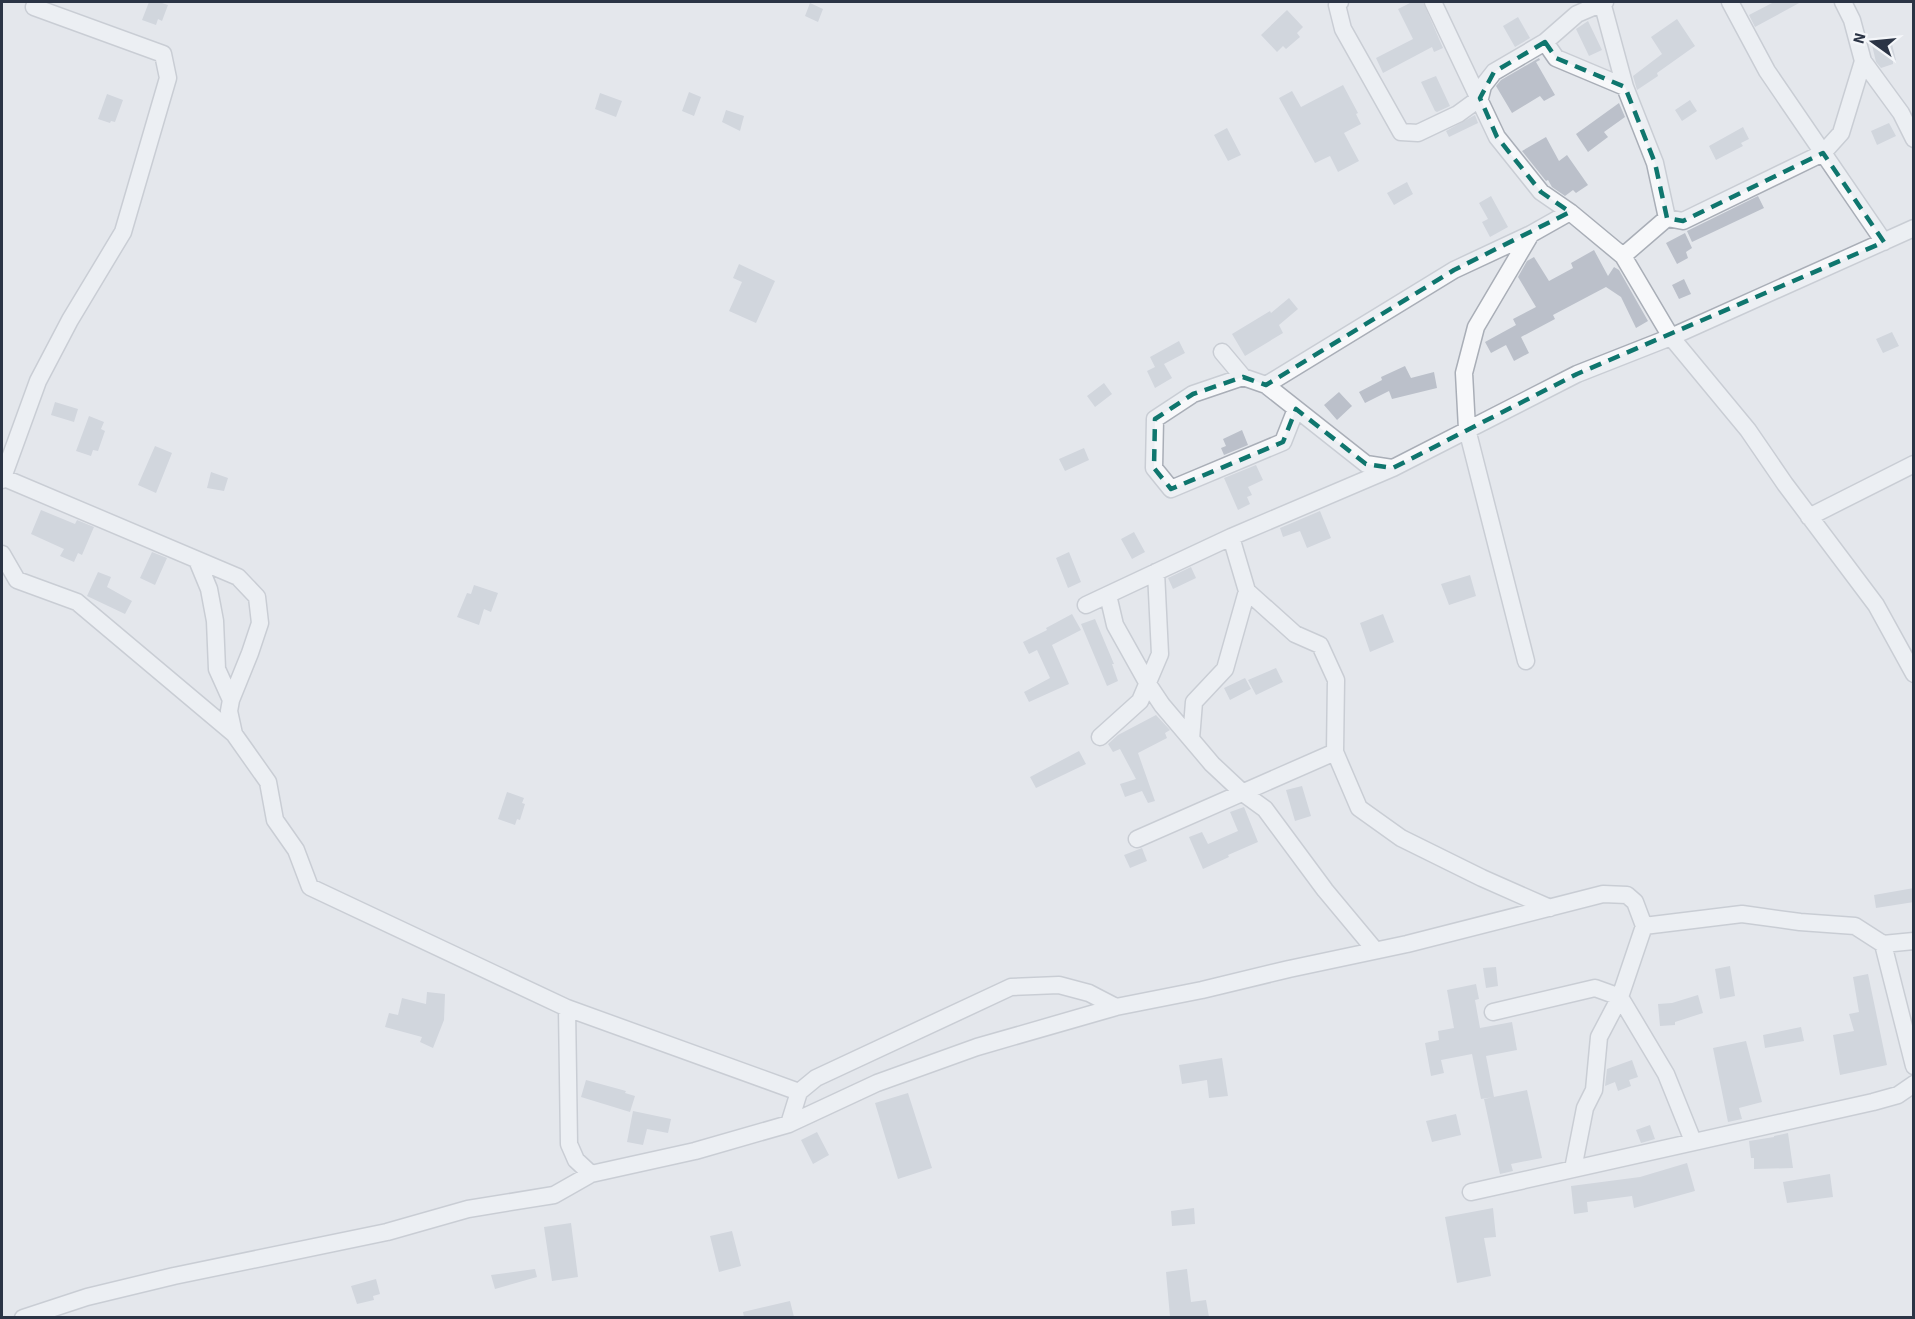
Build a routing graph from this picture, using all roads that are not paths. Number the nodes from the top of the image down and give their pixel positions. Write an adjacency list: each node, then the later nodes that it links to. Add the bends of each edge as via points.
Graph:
1 (1340, 2): 10 (street, via 1337,5 1343,30 1401,132 1418,133 1458,114)
2 (1433, 2): 10 (street)
3 (1603, 2): 7 (street, via 1577,14); 9 (street)
4 (1731, 2): 12 (street, via 1767,72)
5 (1842, 2): 8 (street, via 1852,20)
6 (34, 7): 27 (street, via 164,54 168,78 123,232 38,381)
7 (1545, 42): 9 (street, via 1556,58); 10 (street, via 1494,72 1483,86)
8 (1863, 61): 11 (street, via 1901,113); 12 (street, via 1841,133)
9 (1625, 87): 14 (street, via 1655,163)
10 (1480, 98): 13 (street, via 1497,137 1541,192)
11 (1914, 139)
12 (1823, 153): 14 (street, via 1683,221); 17 (street)
13 (1570, 212): 15 (street); 18 (street)
14 (1667, 218): 18 (street)
15 (1531, 234): 22 (street, via 1454,270); 24 (street, via 1476,327 1464,373)
16 (1910, 234): 17 (street)
17 (1884, 242): 19 (street)
18 (1623, 256): 19 (street)
19 (1671, 337): 24 (street, via 1577,374); 28 (street, via 1748,430)
20 (1222, 352): 21 (street)
21 (1243, 377): 22 (street); 23 (street, via 1193,394 1155,419 1154,468 1171,489 1283,442)
22 (1266, 385): 23 (street)
23 (1296, 409): 26 (street, via 1366,464)
24 (1467, 429): 26 (street); 36 (street)
25 (1914, 465): 28 (street)
26 (1393, 468): 29 (street)
27 (2, 479): 31 (street)
28 (1809, 517): 37 (street, via 1876,604)
29 (1231, 537): 32 (street); 33 (street)
30 (2, 554): 40 (street, via 17,580 77,602)
31 (197, 560): 39 (street, via 209,589 215,621 216,669); 39 (street, via 238,577 256,597 260,623)
32 (1156, 572): 34 (street); 38 (street, via 1160,654)
33 (1246, 591): 42 (street, via 1225,669 1194,702); 43 (street, via 1295,634 1320,645 1336,680)
34 (1108, 595): 35 (street); 35 (street, via 1086,606)
35 (1115, 625): 38 (street)
36 (1526, 661)
37 (1914, 674)
38 (1148, 684): 41 (street, via 1140,701); 42 (street)
39 (231, 700): 40 (street)
40 (234, 734): 53 (street, via 268,782 275,820 296,850 310,887)
41 (1100, 737)
42 (1191, 739): 44 (street)
43 (1335, 752): 44 (street); 46 (street, via 1359,808 1401,838)
44 (1243, 793): 45 (street); 50 (street, via 1265,809)
45 (1137, 839)
46 (1550, 908): 47 (street, via 1603,894 1627,895 1635,902); 50 (street)
47 (1644, 926): 49 (street, via 1742,914 1855,926); 51 (street)
48 (1914, 941): 49 (street)
49 (1883, 945): 55 (street)
50 (1375, 950): 52 (street)
51 (1620, 997): 54 (street, via 1595,988); 59 (street, via 1666,1074); 60 (street, via 1599,1037 1594,1090 1586,1108)
52 (1116, 1007): 57 (street, via 1089,993 1059,985 1011,987 816,1078); 58 (street, via 977,1047 877,1083)
53 (567, 1008): 57 (street); 61 (street, via 569,1144 576,1160)
54 (1493, 1012)
55 (1912, 1058)
56 (1914, 1084): 59 (street, via 1898,1095 1873,1102)
57 (799, 1092): 58 (street)
58 (789, 1124): 61 (street, via 695,1151)
59 (1693, 1141): 60 (street)
60 (1573, 1169): 62 (street)
61 (591, 1174): 63 (street, via 554,1195 468,1209 387,1232 174,1276)
62 (1471, 1192)
63 (23, 1317)

